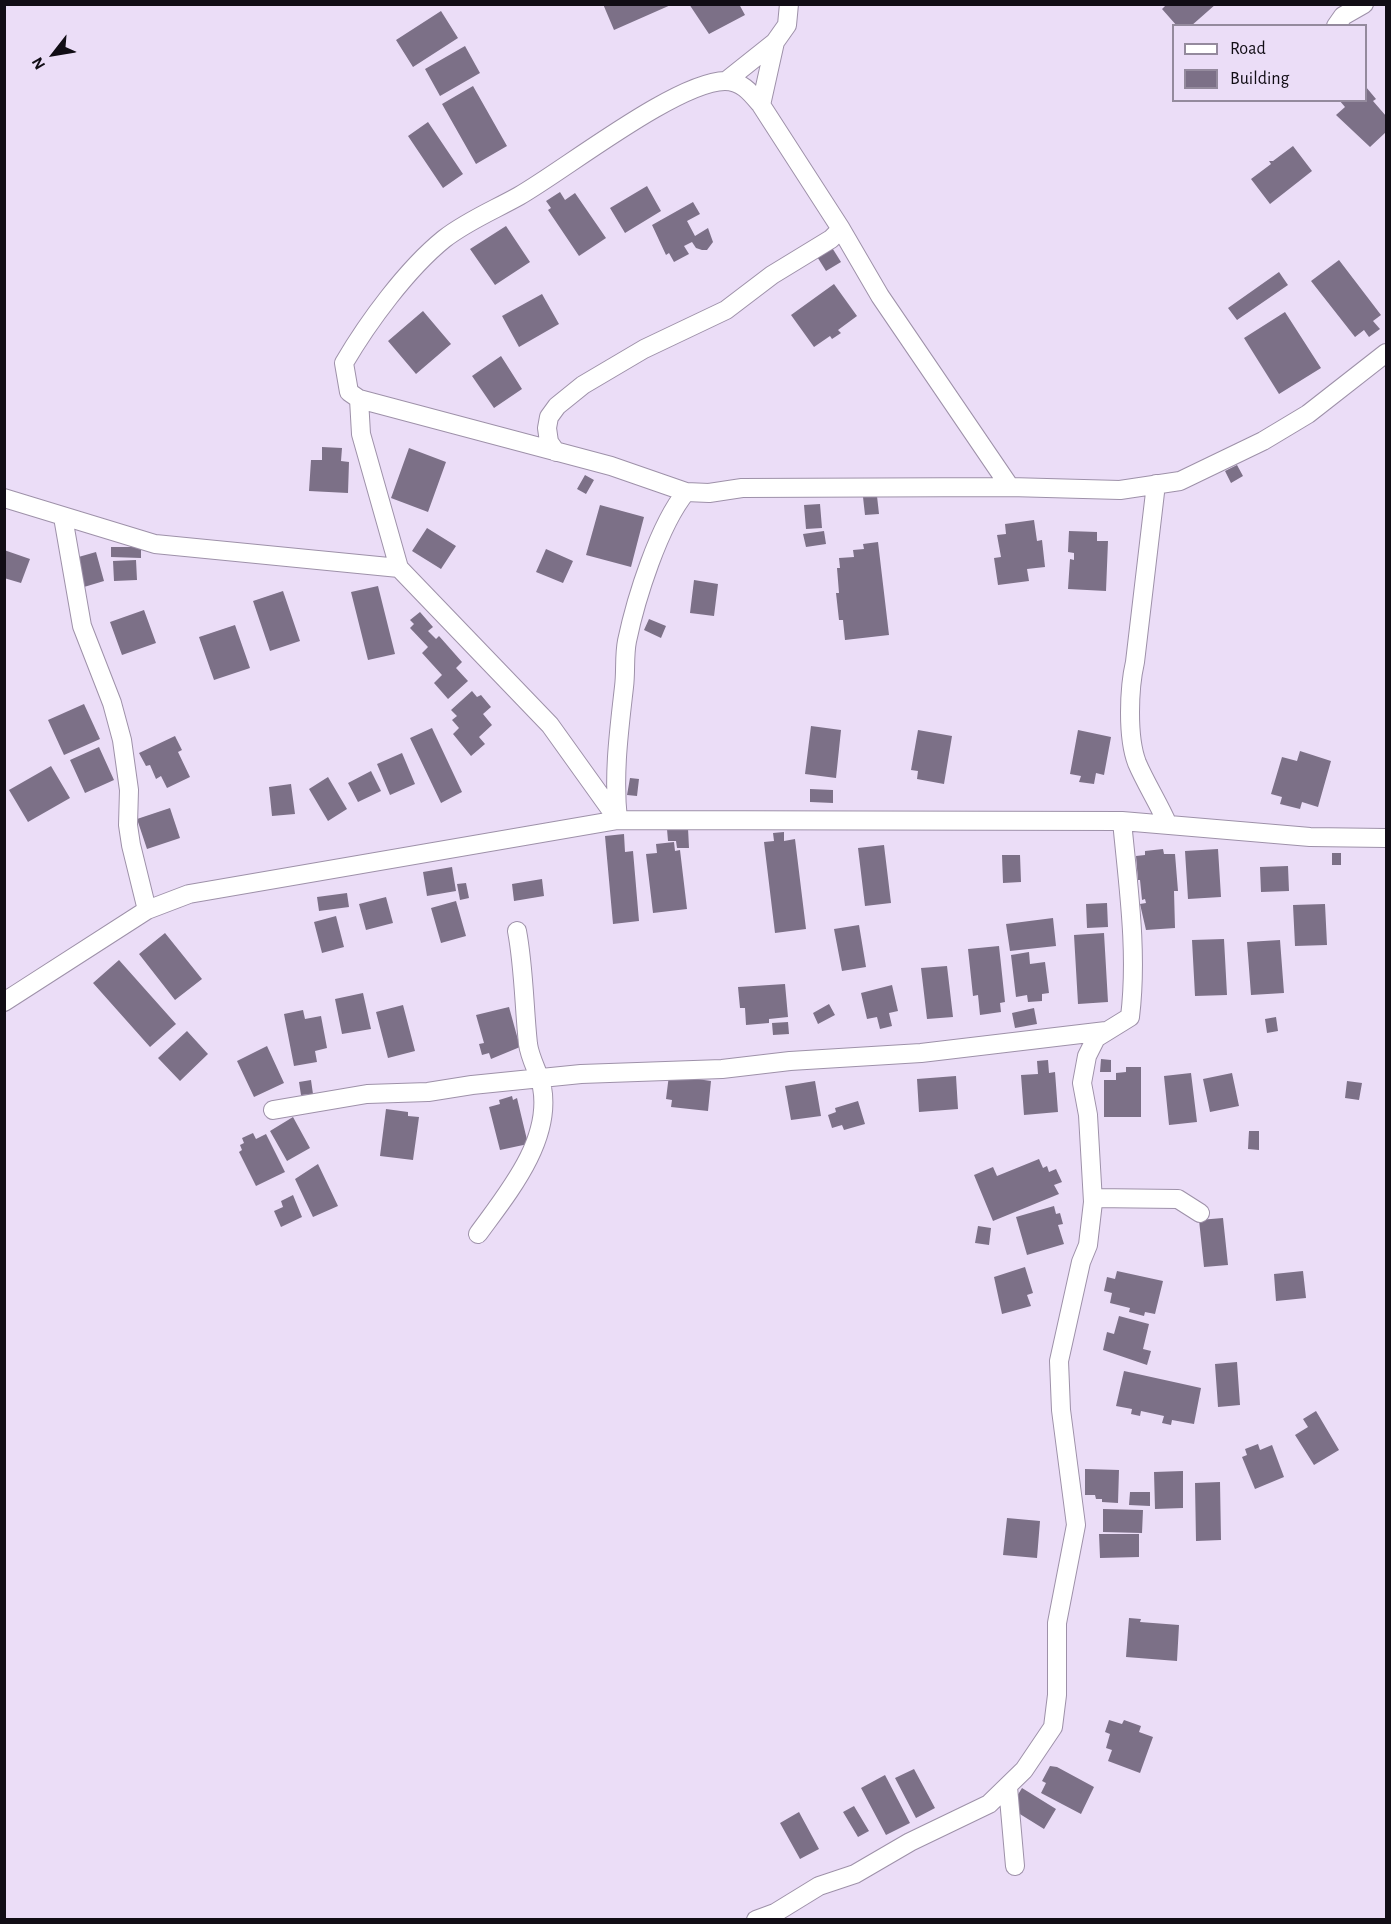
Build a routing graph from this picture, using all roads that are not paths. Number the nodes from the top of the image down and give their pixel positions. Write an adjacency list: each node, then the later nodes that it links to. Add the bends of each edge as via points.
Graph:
1 (789, 4): 4 (street, via 786,25)
2 (1364, 4): 3 (street, via 1343,16)
3 (1337, 24)
4 (775, 42): 5 (street); 6 (street)
5 (726, 81): 6 (street, via 745,86); 9 (street, via 706,84 660,105 444,239 403,282 357,340 344,363 349,392)
6 (760, 105): 7 (street)
7 (841, 229): 10 (street, via 726,310 644,349 583,385 549,417 549,442); 12 (street, via 880,296)
8 (1386, 355): 11 (street, via 1308,414 1263,441 1180,481)
9 (359, 399): 10 (street); 16 (street, via 361,434)
10 (556, 452): 13 (street)
11 (1156, 484): 12 (street, via 1120,490); 19 (street, via 1131,681 1132,744 1137,763)
12 (1010, 486): 13 (street)
13 (686, 492): 17 (street, via 676,504 646,574 626,643 617,744)
14 (4, 498): 15 (street)
15 (63, 517): 16 (street, via 156,544); 21 (street, via 82,626 122,740 129,790 129,835)
16 (399, 568): 17 (street, via 550,725)
17 (618, 820): 18 (street); 21 (street, via 227,886 189,894)
18 (1122, 821): 19 (street); 24 (street, via 1131,910 1132,999 1130,1017)
19 (1168, 825): 20 (street, via 1310,837)
20 (1386, 838)
21 (147, 910): 23 (street)
22 (517, 931): 25 (street, via 524,964 528,1048)
23 (4, 1002)
24 (1108, 1031): 25 (street, via 921,1053 722,1069); 27 (street, via 1096,1038 1082,1083)
25 (538, 1078): 26 (street, via 428,1092 368,1094); 29 (street, via 542,1087 542,1121 530,1154 514,1185)
26 (273, 1110)
27 (1093, 1198): 28 (street, via 1171,1198); 30 (street, via 1088,1245 1059,1361 1060,1410 1076,1526 1057,1623 1053,1727)
28 (1200, 1213)
29 (478, 1234)
30 (1008, 1787): 31 (street); 32 (street, via 989,1804)
31 (1015, 1866)
32 (756, 1920)

